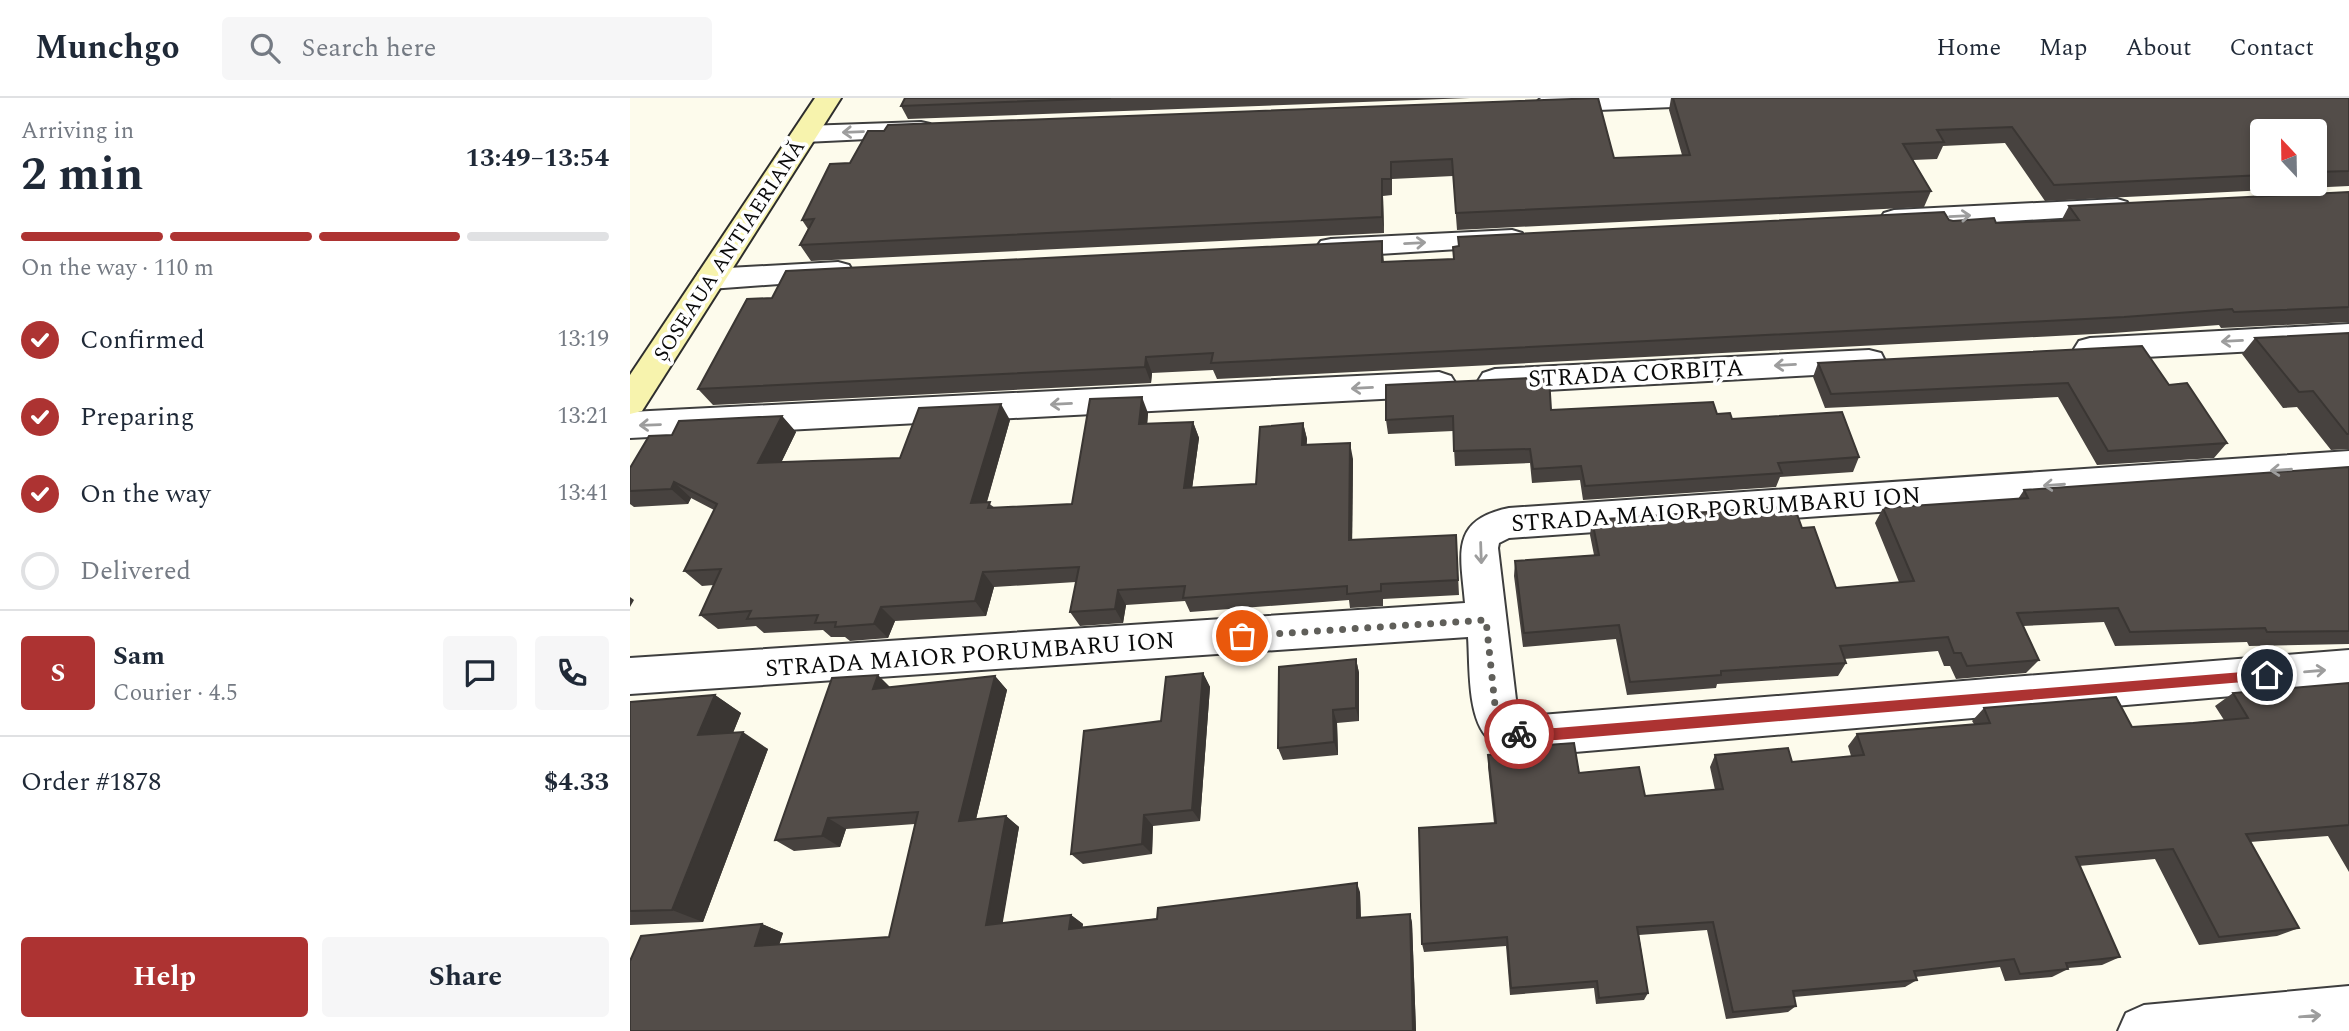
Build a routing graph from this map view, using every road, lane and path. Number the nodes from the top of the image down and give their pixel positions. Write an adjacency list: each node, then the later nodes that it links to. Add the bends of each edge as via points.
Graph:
1 (828, 98): 5 (main road, ȘOSEAUA ANTIAERIANĂ)
2 (1698, 98): 3 (street)
3 (1517, 105)
4 (946, 128): 5 (street, one-way to 5)
5 (805, 134): 11 (main road, ȘOSEAUA ANTIAERIANĂ)
6 (2140, 207): 7 (street, one-way to 6)
7 (1861, 221)
8 (1540, 237): 9 (street, one-way to 8)
9 (1303, 249)
10 (871, 271): 11 (street)
11 (710, 279): 15 (main road, ȘOSEAUA ANTIAERIANĂ)
12 (2349, 335): 13 (street, one-way to 13)
13 (2056, 350)
14 (1903, 359): 16 (street, STRADA CORBIȚA, one-way to 16)
15 (630, 402)
16 (630, 425)
17 (2349, 465): 18 (street, STRADA MAIOR PORUMBARU ION, one-way to 18, via 1509,523 1487,530 1481,537)
18 (1486, 620): 19 (street, one-way to 19, via 1496,715 1508,729 1528,736); 20 (street, STRADA MAIOR PORUMBARU ION)
19 (2349, 668)
20 (630, 676)
21 (2349, 1012): 22 (street, one-way to 21)
22 (2144, 1031)

